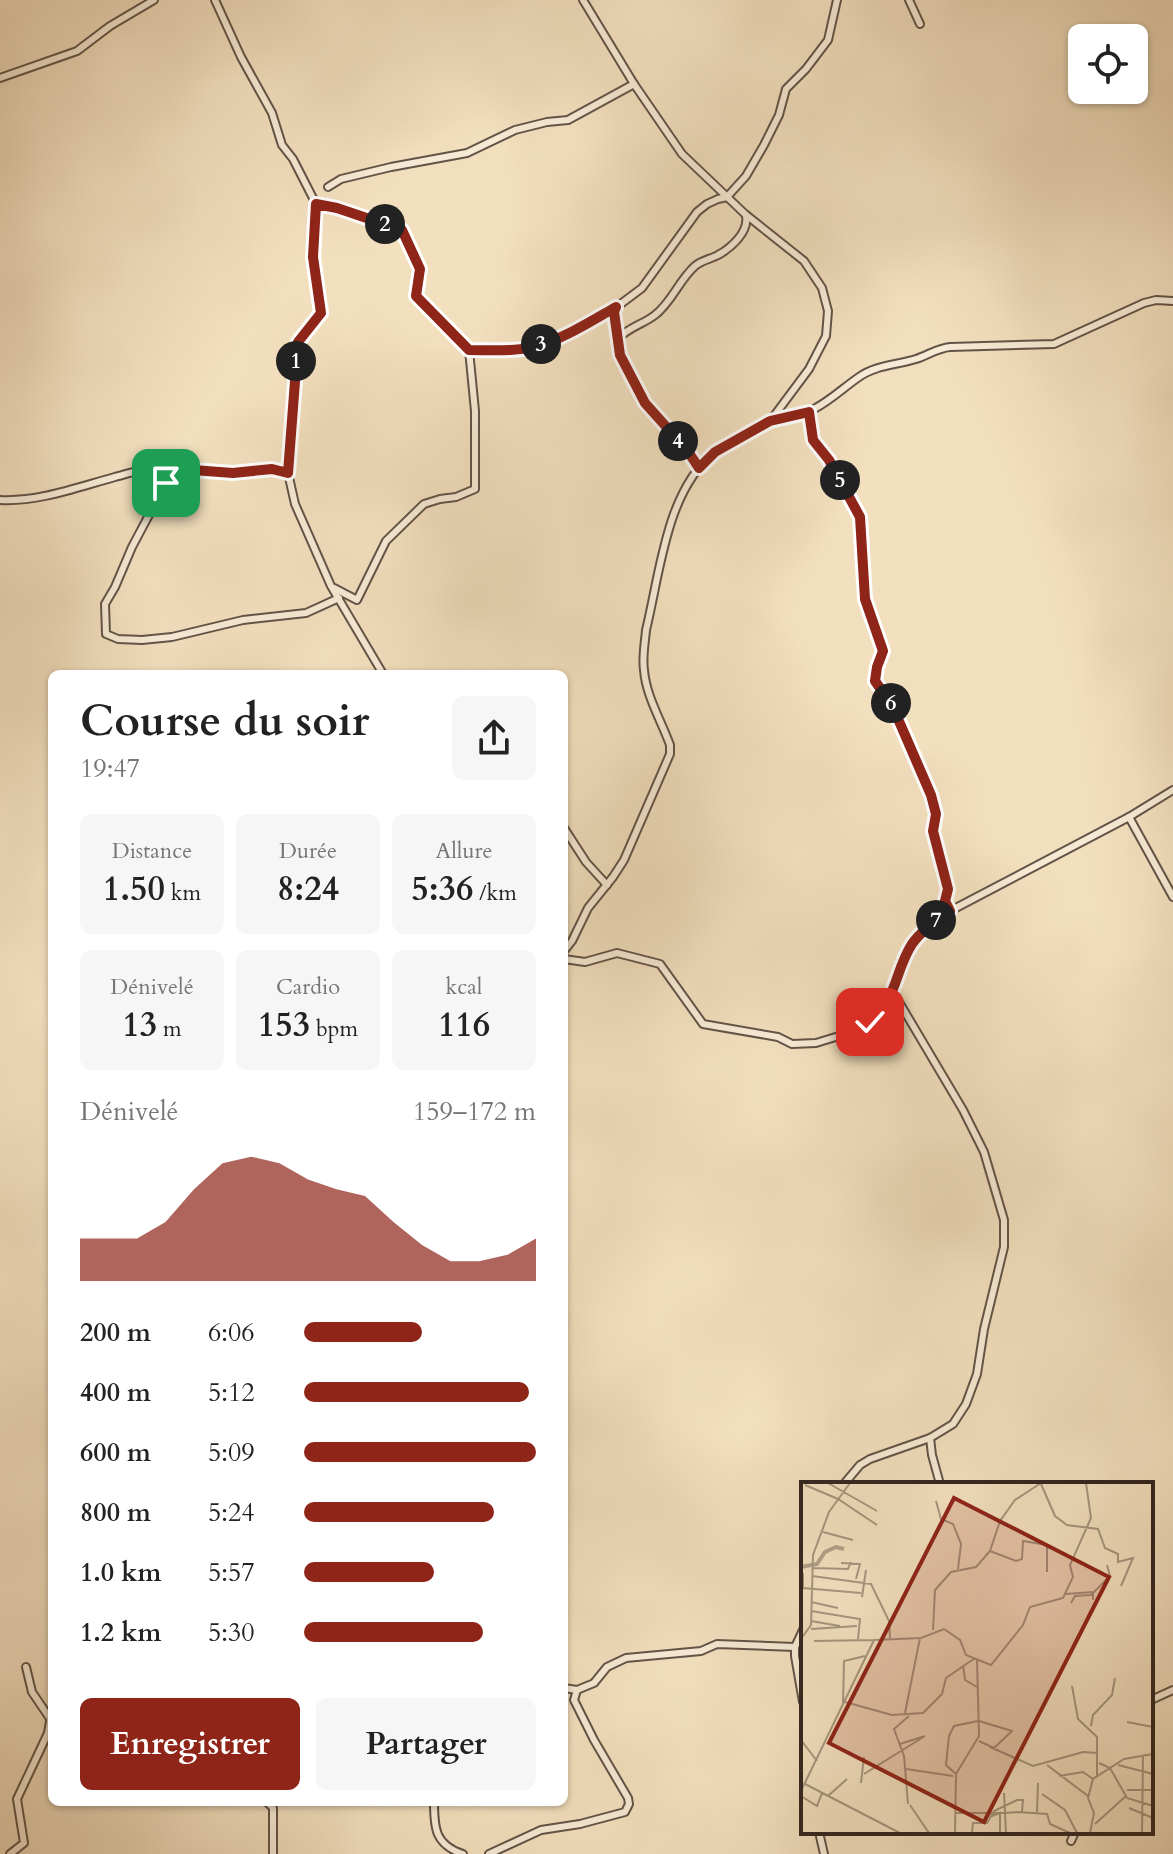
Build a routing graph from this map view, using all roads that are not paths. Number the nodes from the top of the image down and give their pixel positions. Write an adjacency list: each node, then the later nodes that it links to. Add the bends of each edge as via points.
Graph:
1 (154, 0): 7 (street, via 77,51)
2 (215, 0): 11 (street, via 272,113 282,145)
3 (583, 0): 8 (street)
4 (837, 0): 10 (street, via 828,40 786,89 764,145)
5 (909, 0): 6 (street)
6 (920, 24)
7 (0, 78)
8 (634, 84): 9 (street, via 568,120 515,130 467,153 341,179); 10 (street, via 682,154)
9 (328, 187)
10 (727, 197): 12 (street); 14 (street, via 697,212 642,288)
11 (316, 204): 16 (street, via 402,230 420,269 416,296); 21 (street, via 313,257 321,313 298,342)
12 (745, 214): 15 (street, via 746,228 729,247 696,266 658,313); 18 (street, via 804,261 822,288 828,311 820,350)
13 (1173, 301): 17 (street, via 1144,303 1054,344 942,348 870,371)
14 (616, 307): 15 (street); 16 (street, via 537,346)
15 (618, 339): 19 (street, via 620,355 645,403)
16 (469, 350): 23 (street, via 475,489 424,504 386,541 357,600)
17 (809, 412): 18 (street); 31 (street, via 813,440 860,517 865,599 883,651 875,681 892,705 931,795)
18 (770, 421): 19 (street, via 715,452)
19 (699, 468): 29 (street, via 676,506 646,630 646,682 670,754 624,860)
20 (193, 470): 21 (street); 22 (street, via 158,466 32,498); 24 (street, via 166,483 132,547 105,604 106,634 118,639 172,637 243,620 306,613)
21 (288, 473): 23 (street, via 295,504)
22 (0, 500)
23 (331, 586): 24 (street)
24 (339, 598): 25 (street)
25 (381, 670)
26 (1173, 790): 27 (street)
27 (1129, 817): 30 (street); 31 (street)
28 (568, 834): 29 (street)
29 (607, 885): 32 (street)
30 (1173, 897)
31 (950, 911): 34 (street, via 912,944)
32 (568, 947)
33 (568, 960): 34 (street, via 585,962 617,953 660,964 703,1024 792,1044 852,1032 875,1017)
34 (891, 995): 35 (street, via 974,1131 1004,1220 1004,1247 977,1374 953,1424)
35 (930, 1438): 36 (street, via 870,1459); 37 (street)
36 (846, 1482)
37 (939, 1482)
38 (801, 1634): 39 (street)
39 (795, 1647): 42 (street, via 717,1644 701,1651 626,1658); 44 (street)
40 (26, 1667): 46 (street, via 32,1692)
41 (568, 1689): 42 (street)
42 (577, 1690): 56 (street, via 577,1707 628,1798 625,1812 541,1830)
43 (1173, 1690): 45 (street)
44 (801, 1693)
45 (1153, 1699)
46 (48, 1716)
47 (48, 1733): 53 (street, via 17,1799 24,1843)
48 (271, 1806): 54 (street)
49 (434, 1806): 55 (street, via 439,1837)
50 (819, 1834): 57 (street)
51 (1074, 1834): 52 (street)
52 (1071, 1841)
53 (10, 1854)
54 (273, 1854)
55 (463, 1854)
56 (489, 1854)
57 (824, 1854)

